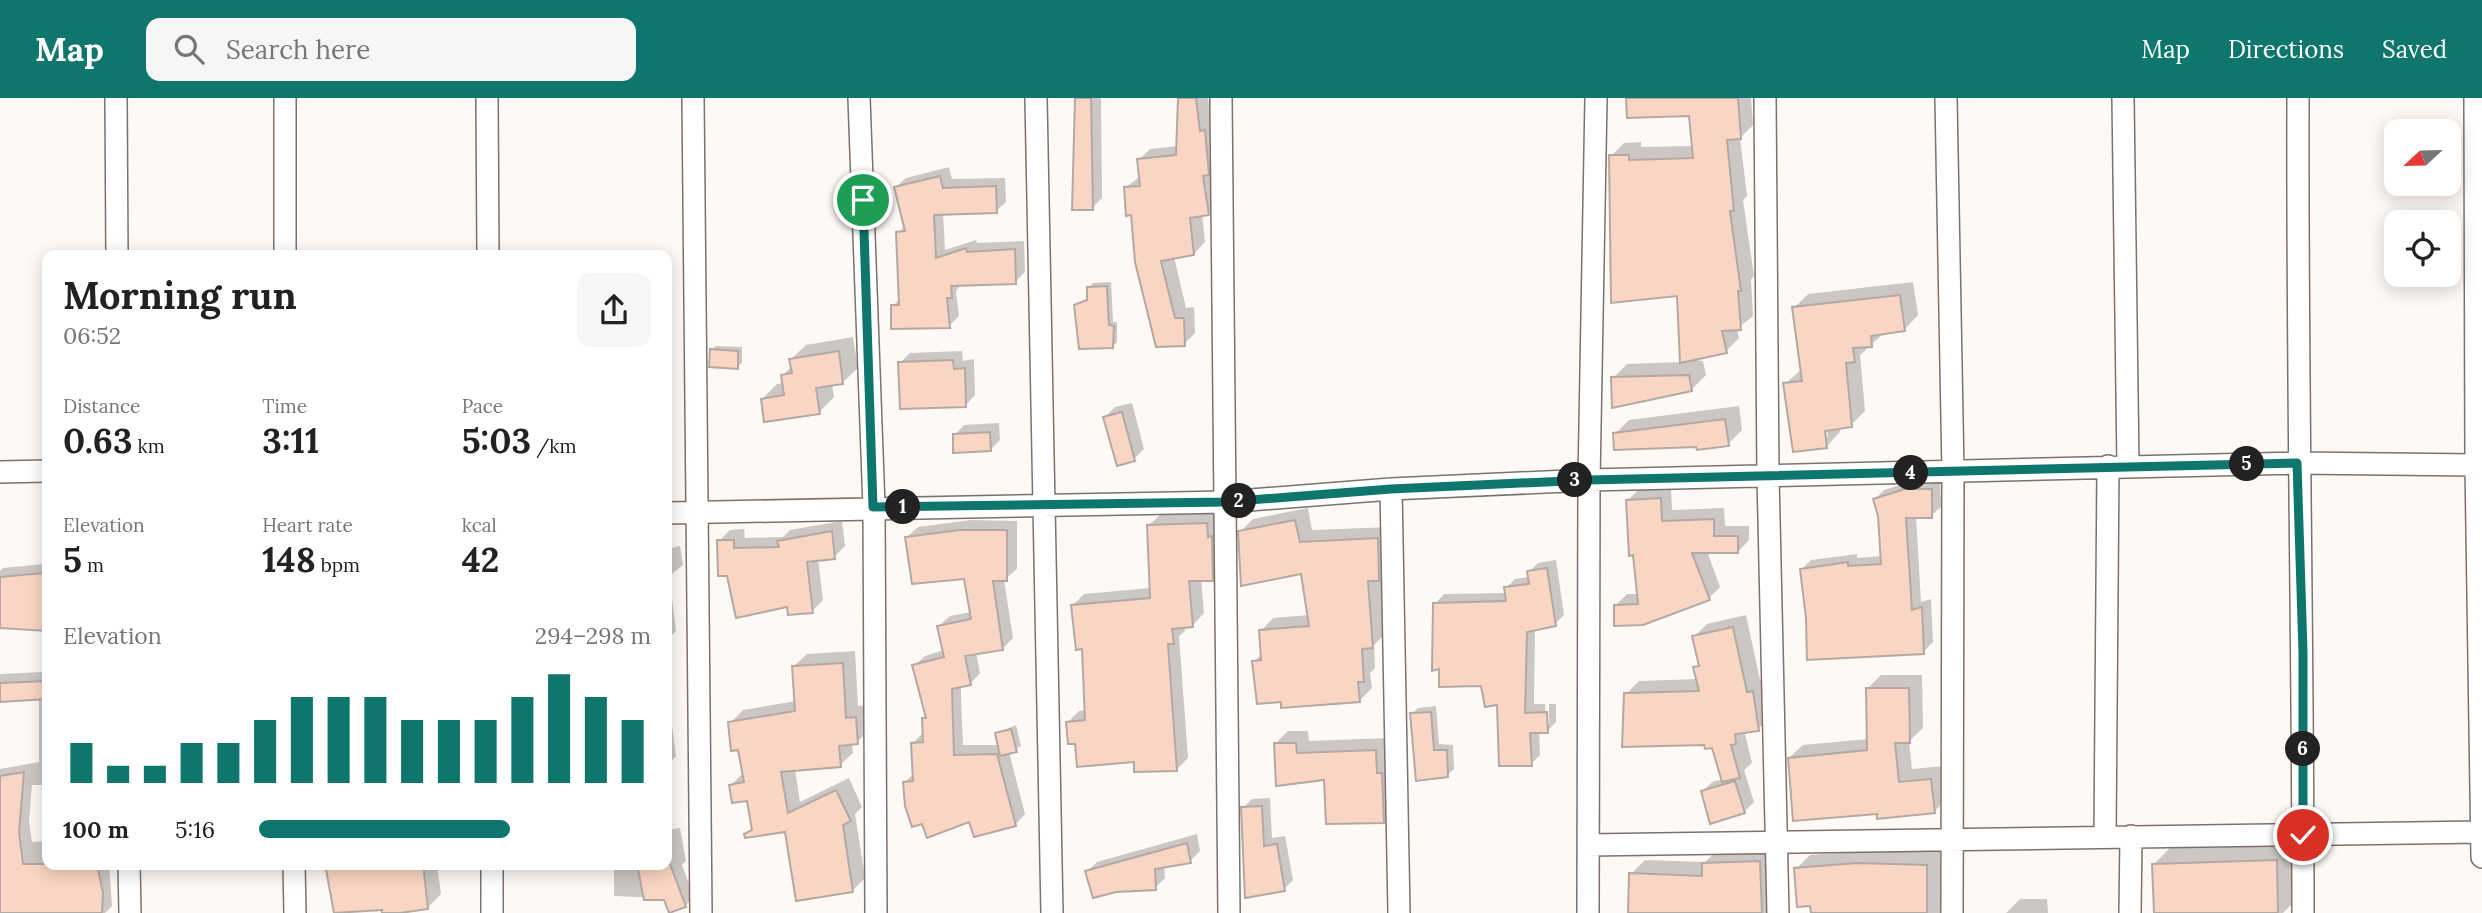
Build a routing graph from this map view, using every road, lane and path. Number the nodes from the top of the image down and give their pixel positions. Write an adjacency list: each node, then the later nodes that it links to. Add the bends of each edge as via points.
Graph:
1 (116, 98): 15 (street)
2 (285, 98): 16 (street)
3 (487, 98): 17 (street)
4 (694, 98): 30 (street)
5 (859, 98): 29 (street)
6 (1036, 98): 28 (street)
7 (1221, 98): 27 (street)
8 (1596, 98): 25 (street)
9 (1765, 98): 24 (street)
10 (1946, 98): 23 (street)
11 (2123, 98): 20 (street)
12 (2298, 98): 18 (street)
13 (2475, 98): 14 (street)
14 (2479, 235): 19 (street)
15 (117, 250)
16 (285, 250)
17 (488, 250)
18 (2297, 463): 19 (street); 20 (street); 35 (street)
19 (2476, 465): 32 (street)
20 (2118, 466): 23 (street); 34 (street)
21 (42, 471): 22 (street)
22 (0, 472)
23 (1953, 472): 24 (street); 37 (street)
24 (1768, 476): 25 (street); 38 (street)
25 (1589, 480): 26 (street); 39 (street)
26 (1391, 489): 27 (street); 51 (street)
27 (1225, 502): 28 (street); 50 (street)
28 (1042, 504): 29 (street); 49 (street)
29 (873, 507): 30 (street); 48 (street)
30 (696, 512): 31 (street); 47 (street)
31 (672, 513)
32 (2482, 647): 33 (street)
33 (2481, 832): 35 (street); 40 (street)
34 (2105, 835): 36 (street); 37 (street)
35 (2303, 835): 36 (street); 56 (street)
36 (2130, 836): 55 (street)
37 (1950, 839): 38 (street); 54 (street)
38 (1776, 844): 39 (street); 53 (street)
39 (1588, 845): 52 (street)
40 (2482, 857)
41 (129, 870): 44 (street)
42 (294, 870): 45 (street)
43 (492, 870): 46 (street)
44 (130, 913)
45 (295, 913)
46 (492, 913)
47 (701, 913)
48 (876, 913)
49 (1052, 913)
50 (1229, 913)
51 (1399, 913)
52 (1588, 913)
53 (1778, 913)
54 (1952, 913)
55 (2130, 913)
56 (2303, 913)

